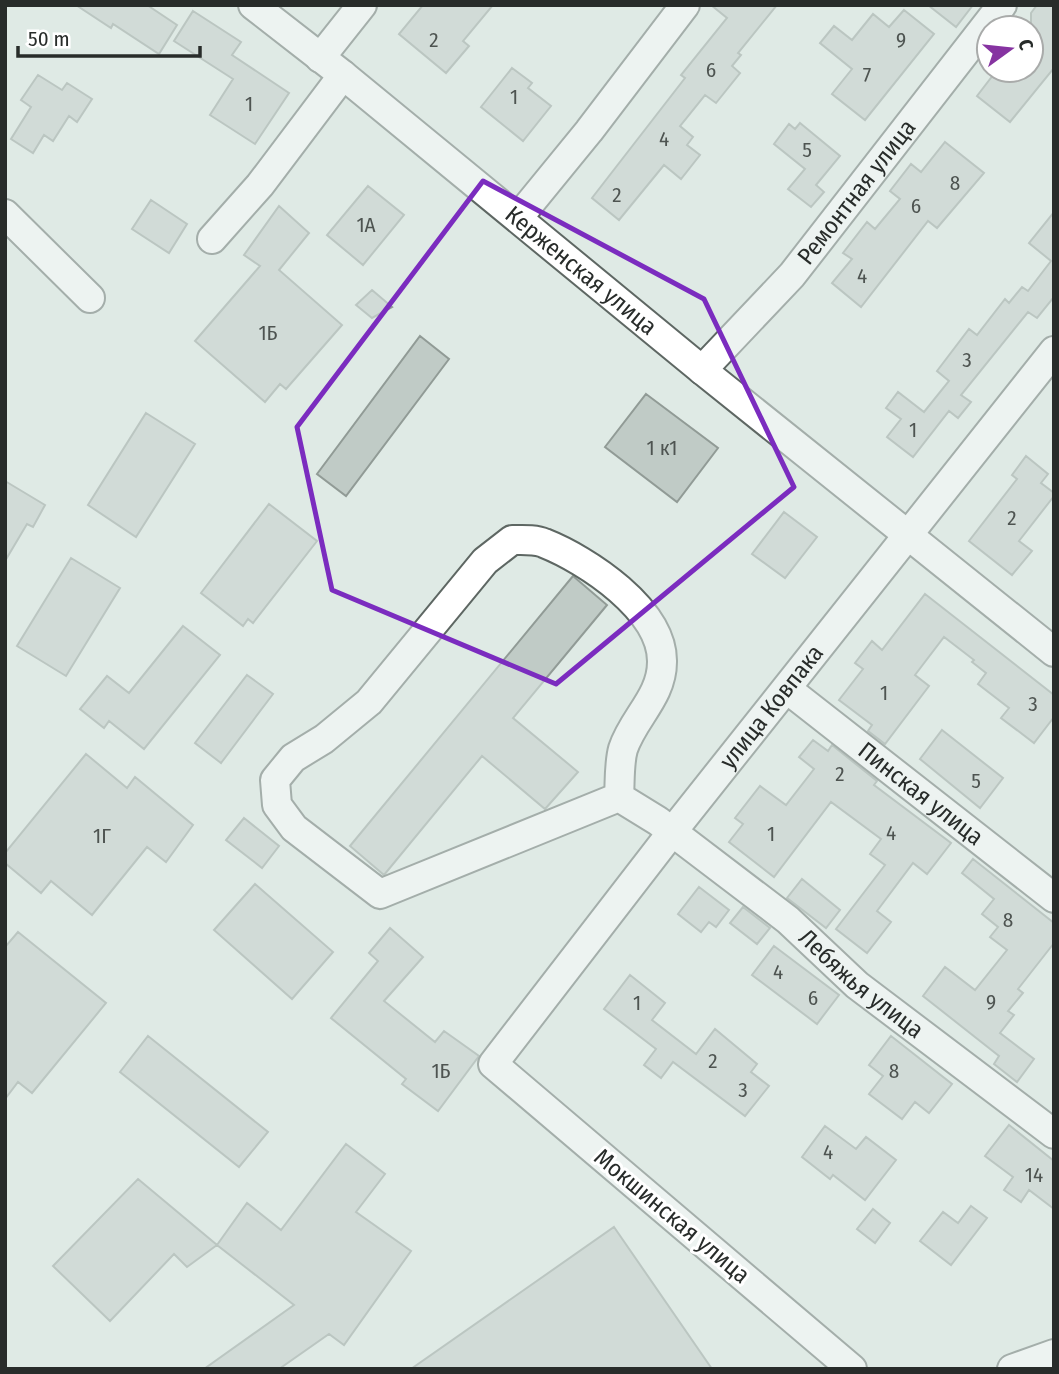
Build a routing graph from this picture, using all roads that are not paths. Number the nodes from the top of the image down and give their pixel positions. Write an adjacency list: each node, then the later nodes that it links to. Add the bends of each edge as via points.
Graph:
1 (253, 5): 5 (street, Керженская улица)
2 (362, 5): 5 (street)
3 (685, 5): 8 (street)
4 (1002, 5): 12 (street, Ремонтная улица, via 792,275)
5 (320, 58): 6 (street, Керженская улица)
6 (343, 75): 8 (street, Керженская улица); 9 (street, via 260,185)
7 (5, 215): 10 (street)
8 (518, 218): 12 (street, Керженская улица)
9 (212, 239)
10 (90, 298)
11 (1054, 351): 13 (street, улица Ковпака)
12 (702, 370): 13 (street, Керженская улица)
13 (907, 536): 14 (street, Керженская улица); 15 (street, улица Ковпака)
14 (1054, 652)
15 (787, 689): 17 (street, улица Ковпака); 18 (street, Пинская улица)
16 (619, 797): 16 (street, via 380,894 294,828 277,805 275,780 293,758 369,702 485,561 512,540 542,542 607,578 635,603 658,636 662,662 657,688 623,749); 17 (street, Лебяжья улица)
17 (672, 832): 19 (street, улица Ковпака); 20 (street, Лебяжья улица, via 788,920 857,985)
18 (1054, 898)
19 (493, 1063): 22 (street, Мокшинская улица)
20 (1054, 1134)
21 (1054, 1353): 23 (street)
22 (852, 1369)
23 (1012, 1369)

